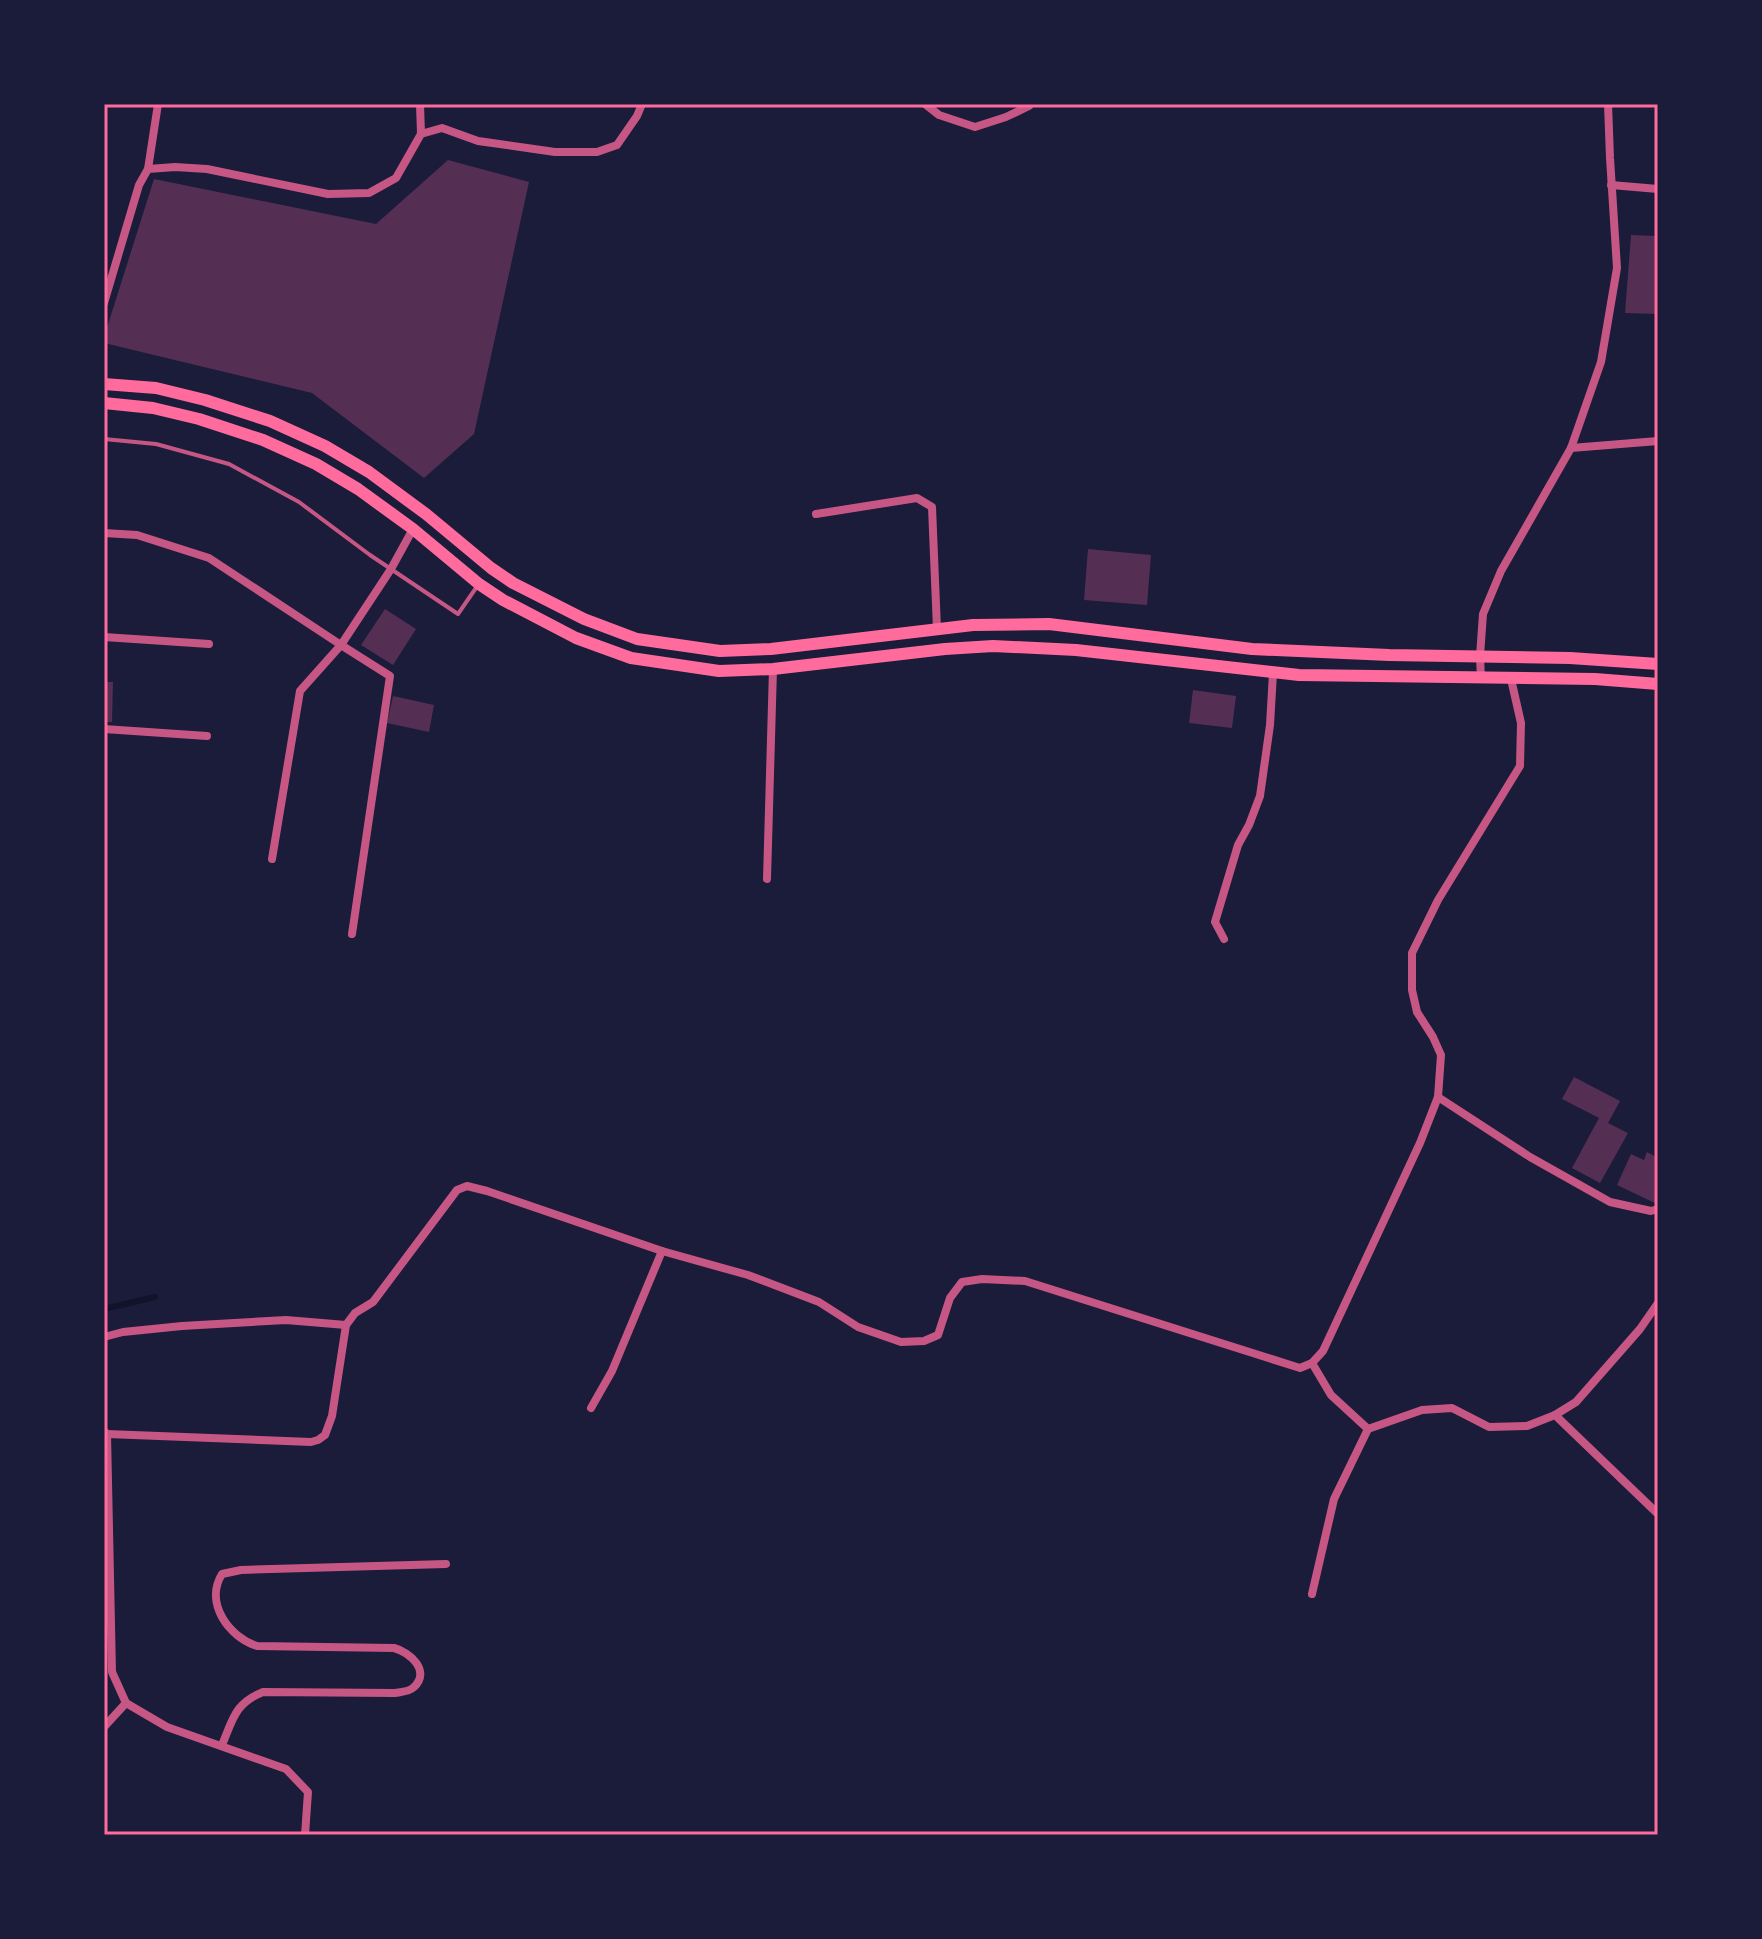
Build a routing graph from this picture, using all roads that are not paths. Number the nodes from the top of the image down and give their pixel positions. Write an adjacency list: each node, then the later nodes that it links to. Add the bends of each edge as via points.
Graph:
1 (158, 104): 8 (street)
2 (420, 104): 7 (street)
3 (642, 104): 7 (street, via 617,145 597,152 478,141 442,128)
4 (925, 104): 6 (street, via 939,115 975,127)
5 (1608, 104): 9 (street)
6 (1029, 106)
7 (421, 134): 8 (street, via 396,178 369,193 328,194 207,169)
8 (148, 169): 11 (street)
9 (1611, 185): 10 (street); 16 (street, via 1617,268 1601,362)
10 (1658, 189)
11 (104, 303)
12 (104, 384): 22 (highway, via 156,388 205,400 325,446 381,480 513,583 637,639 720,651)
13 (104, 403): 18 (highway, via 153,408 263,440 316,464)
14 (104, 439): 20 (lane, via 156,444 229,464 299,502)
15 (1658, 441): 16 (street)
16 (1571, 448): 26 (street, via 1501,571 1483,614)
17 (816, 514): 22 (street, via 917,498 932,507)
18 (413, 529): 20 (street); 21 (highway)
19 (104, 533): 25 (street, via 137,535 209,558)
20 (391, 569): 21 (lane, via 458,614); 25 (street)
21 (479, 584): 28 (highway, via 576,638 631,658 719,671)
22 (937, 629): 26 (highway, via 1049,624 1252,649)
23 (104, 637): 24 (street)
24 (209, 644)
25 (341, 645): 35 (street, via 300,691); 37 (street, via 390,676)
26 (1480, 656): 27 (highway); 30 (street)
27 (1658, 664)
28 (773, 669): 29 (highway, via 993,646); 36 (street)
29 (1273, 673): 30 (highway); 38 (street, via 1260,796 1238,845 1215,922)
30 (1481, 679): 31 (highway)
31 (1511, 679): 32 (highway); 39 (street, via 1521,723 1520,766 1412,953 1417,1012 1441,1055)
32 (1658, 684)
33 (104, 729): 34 (street)
34 (207, 736)
35 (272, 859)
36 (767, 879)
37 (352, 934)
38 (1224, 939)
39 (1438, 1097): 40 (street, via 1610,1202); 45 (street, via 1352,1292)
40 (1658, 1209)
41 (662, 1251): 43 (street, via 467,1186 457,1190 373,1302); 45 (street, via 819,1302 858,1327 901,1342 938,1335 950,1298 962,1282 1025,1281 1300,1368); 46 (street)
42 (1658, 1303): 47 (street, via 1576,1402)
43 (346, 1325): 44 (street, via 286,1320); 49 (street, via 332,1416 318,1440)
44 (104, 1337)
45 (1312, 1363): 48 (street, via 1331,1395)
46 (591, 1408)
47 (1555, 1415): 48 (street, via 1527,1426 1489,1427 1452,1408 1422,1410); 50 (street)
48 (1368, 1429): 52 (street, via 1334,1499)
49 (106, 1432): 53 (street)
50 (1658, 1514)
51 (446, 1564): 56 (street, via 222,1574 216,1589 222,1618 249,1643 394,1648 412,1656 420,1671 415,1686 395,1693 263,1692 246,1698)
52 (1312, 1594)
53 (108, 1635): 54 (street, via 112,1672)
54 (126, 1703): 55 (street); 56 (street, via 167,1727)
55 (104, 1727)
56 (222, 1745): 57 (street, via 286,1769 308,1792)
57 (305, 1835)

